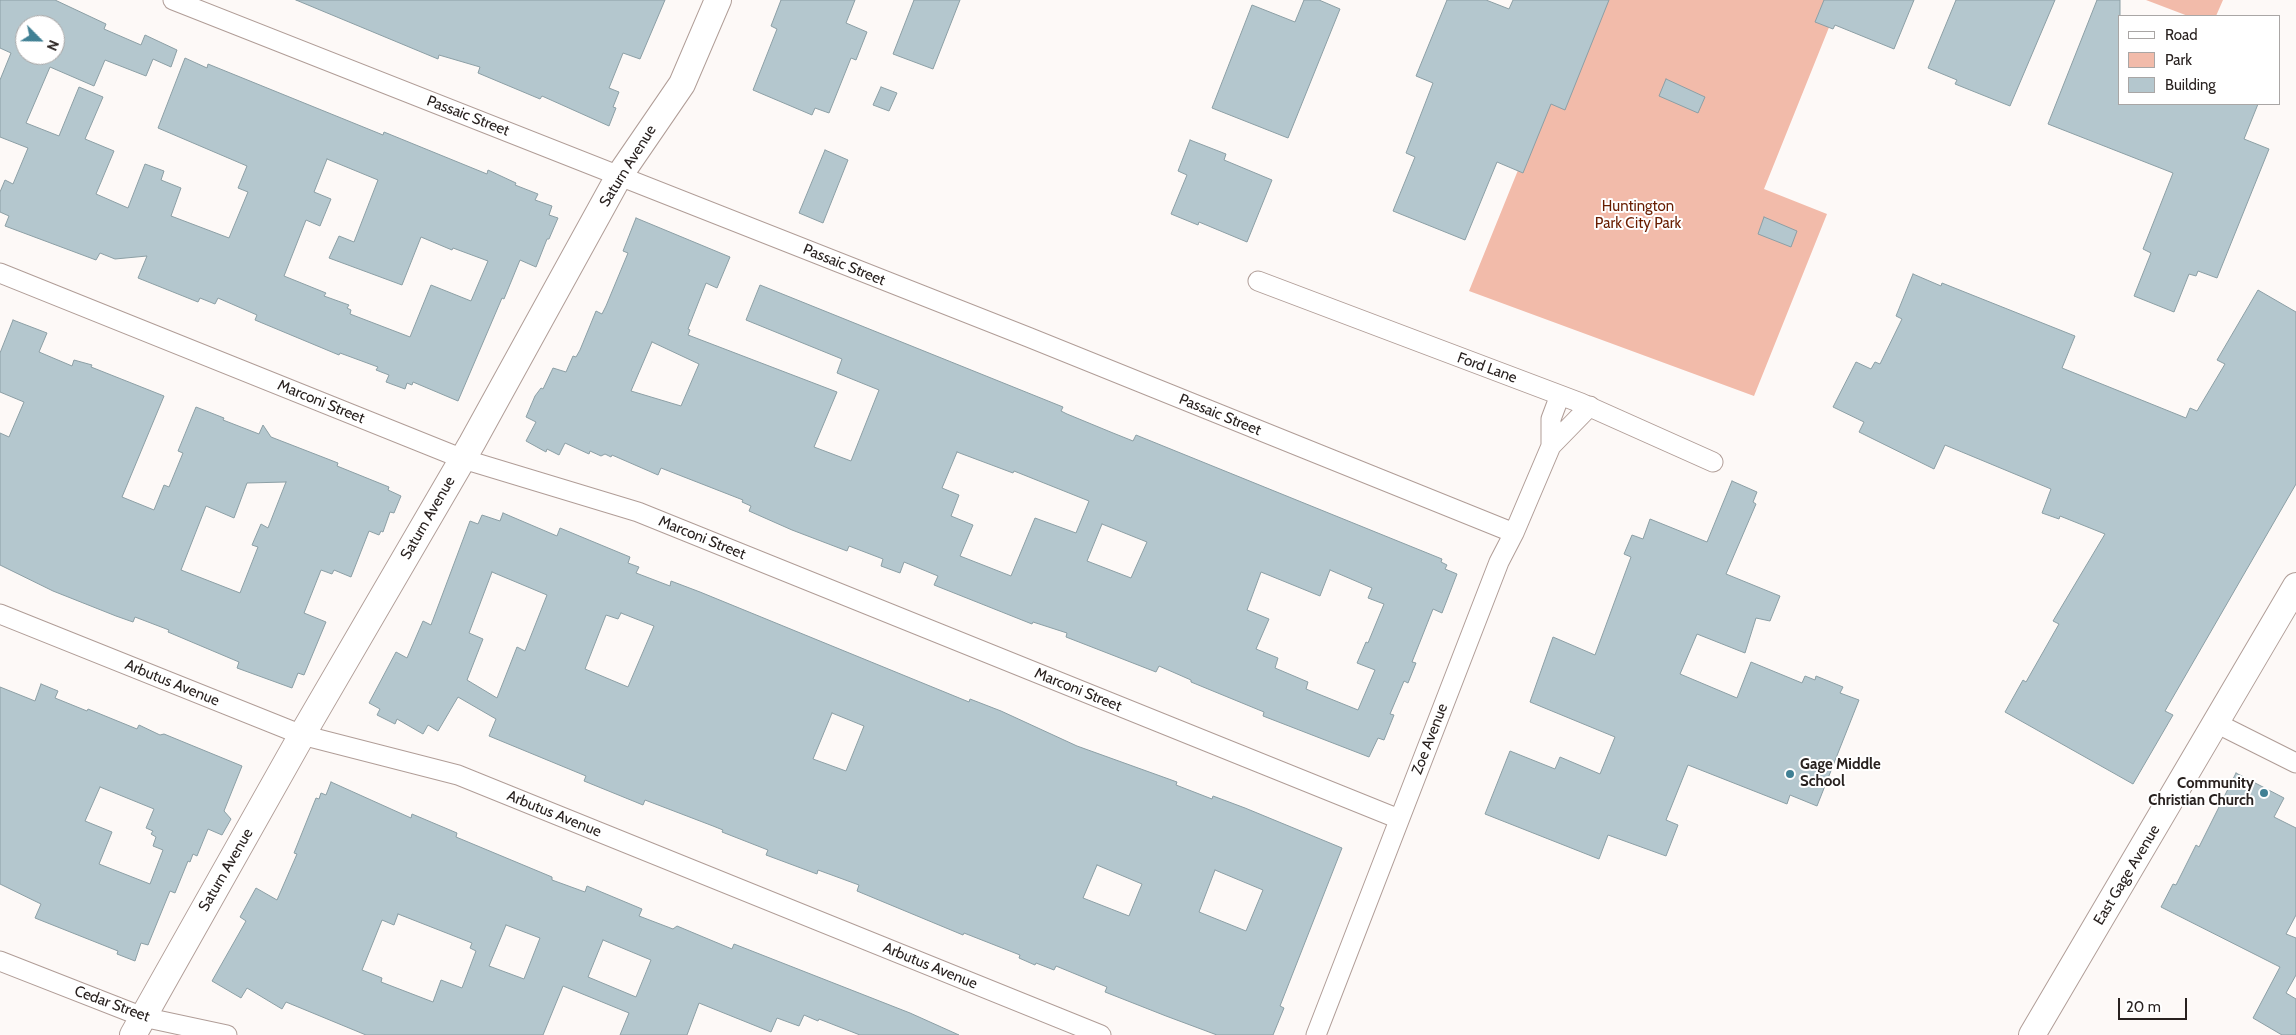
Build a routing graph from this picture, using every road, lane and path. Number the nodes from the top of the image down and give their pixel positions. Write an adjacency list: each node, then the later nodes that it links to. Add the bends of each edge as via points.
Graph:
1 (173, 0): 3 (street, Passaic Street)
2 (718, 0): 3 (street, Saturn Avenue, via 682,84)
3 (619, 176): 9 (street, Saturn Avenue); 11 (street, Passaic Street)
4 (0, 274): 9 (street, Marconi Street)
5 (1258, 281): 6 (street, Ford Lane)
6 (1560, 395): 7 (street, Ford Lane); 8 (street, Zoe Avenue, via 1551,419)
7 (1590, 406): 8 (street, Zoe Avenue); 10 (street, Ford Lane)
8 (1551, 446): 11 (street, Zoe Avenue)
9 (463, 459): 15 (street, Saturn Avenue); 17 (street, Marconi Street, via 638,512)
10 (1713, 462)
11 (1514, 533): 17 (street, Zoe Avenue, via 1499,562)
12 (2296, 586): 14 (street, East Gage Avenue)
13 (0, 614): 15 (street, Arbutus Avenue)
14 (2216, 723): 16 (street); 23 (street, East Gage Avenue)
15 (302, 735): 19 (street, Saturn Avenue); 21 (street, Arbutus Avenue, via 458,775)
16 (2296, 763)
17 (1399, 819): 22 (street, Zoe Avenue)
18 (0, 961): 19 (street, Cedar Street)
19 (138, 1026): 20 (street, Cedar Street)
20 (227, 1035)
21 (1101, 1035)
22 (1316, 1035)
23 (2032, 1035)

